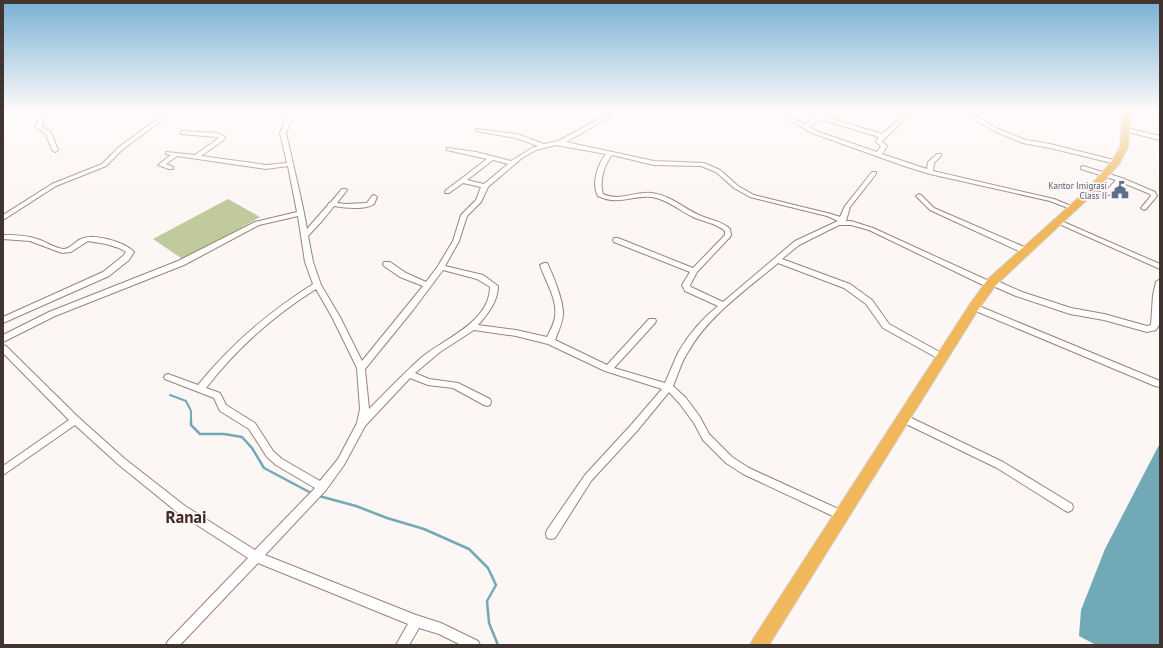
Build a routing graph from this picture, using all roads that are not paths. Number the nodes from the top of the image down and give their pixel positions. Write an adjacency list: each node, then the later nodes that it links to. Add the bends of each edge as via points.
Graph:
1 (52, 141): 14 (street)
2 (130, 141): 42 (street, via 104,165 54,185)
3 (219, 141): 20 (street)
4 (285, 141): 23 (street)
5 (531, 141): 12 (street)
6 (562, 141): 11 (street)
7 (837, 141): 18 (street)
8 (879, 141): 18 (street, via 884,146)
9 (1023, 141): 22 (street)
10 (1125, 141): 22 (highway)
11 (559, 143): 12 (street); 16 (street)
12 (543, 146): 24 (street, via 527,152)
13 (449, 149): 21 (street)
14 (55, 150)
15 (168, 152): 17 (street)
16 (610, 153): 43 (street, via 660,163 702,164 718,171 736,187 752,196 828,215); 54 (street, via 602,164 598,186 600,195 613,200 643,195 661,197 686,212 728,230 728,235)
17 (176, 154): 20 (street); 25 (street, via 161,165)
18 (878, 155): 27 (street)
19 (939, 156): 27 (street, via 931,162)
20 (196, 157): 23 (street, via 266,167)
21 (492, 158): 24 (street); 31 (street)
22 (1116, 162): 29 (highway)
23 (290, 164): 41 (street)
24 (510, 164): 32 (street)
25 (170, 168)
26 (1083, 168): 29 (street)
27 (930, 172): 39 (street, via 1052,200)
28 (874, 173): 43 (street, via 846,207)
29 (1105, 174): 30 (street); 35 (highway)
30 (1120, 180): 35 (street, via 1107,194); 40 (street, via 1154,193)
31 (462, 181): 32 (street); 34 (street)
32 (485, 186): 52 (street, via 479,201 464,215 456,241)
33 (344, 190): 38 (street)
34 (447, 192)
35 (1088, 193): 39 (highway)
36 (919, 196): 48 (street, via 932,209)
37 (374, 197): 38 (street, via 369,205)
38 (331, 204): 45 (street)
39 (1073, 208): 44 (highway)
40 (1144, 208)
41 (301, 213): 45 (street); 64 (street, via 257,223 181,263 59,311)
42 (3, 218)
43 (842, 221): 49 (street, via 797,243); 56 (street, via 871,229)
44 (1059, 222): 48 (highway); 53 (street)
45 (304, 236): 57 (street)
46 (3, 237): 61 (street, via 32,239 49,248 64,251 85,239 94,238 124,247 130,252 106,274)
47 (616, 240): 54 (street)
48 (1026, 250): 56 (highway)
49 (777, 260): 59 (street); 67 (street, via 847,286 869,302 886,326)
50 (387, 264): 58 (street, via 403,275)
51 (544, 265): 65 (street, via 557,298 559,313)
52 (441, 267): 58 (street); 63 (street, via 480,277 494,286 495,291 489,303)
53 (1160, 267)
54 (694, 271): 59 (street, via 686,283 688,289)
55 (1160, 282): 56 (street, via 1156,325 1147,329 1110,318 1070,311)
56 (991, 283): 60 (highway)
57 (317, 285): 68 (street); 74 (street, via 292,300 240,342)
58 (427, 285): 68 (street)
59 (723, 305): 73 (street, via 693,337 683,352)
60 (974, 307): 67 (highway); 72 (street)
61 (3, 320)
62 (652, 322): 69 (street)
63 (472, 328): 65 (street, via 516,333); 70 (street)
64 (3, 339)
65 (550, 341): 69 (street)
66 (3, 348): 77 (street)
67 (942, 357): 76 (highway)
68 (361, 368): 78 (street, via 365,403)
69 (608, 369): 73 (street)
70 (408, 374): 75 (street, via 428,382 455,385); 78 (street)
71 (168, 377): 74 (street)
72 (1158, 384)
73 (668, 387): 82 (street, via 683,401 706,437 729,460 746,472); 83 (street, via 588,478)
74 (200, 389): 80 (street, via 217,395 223,408 252,426 270,454)
75 (487, 402)
76 (903, 418): 81 (street, via 1000,465); 82 (highway)
77 (75, 420): 79 (street); 84 (street, via 181,509)
78 (362, 423): 80 (street, via 341,462)
79 (3, 471)
80 (320, 490): 84 (street)
81 (1068, 507)
82 (841, 514): 89 (highway)
83 (552, 534)
84 (256, 556): 85 (street); 86 (street)
85 (416, 621): 87 (street); 88 (street, via 441,629)
86 (172, 645)
87 (402, 645)
88 (474, 645)
89 (759, 645)

